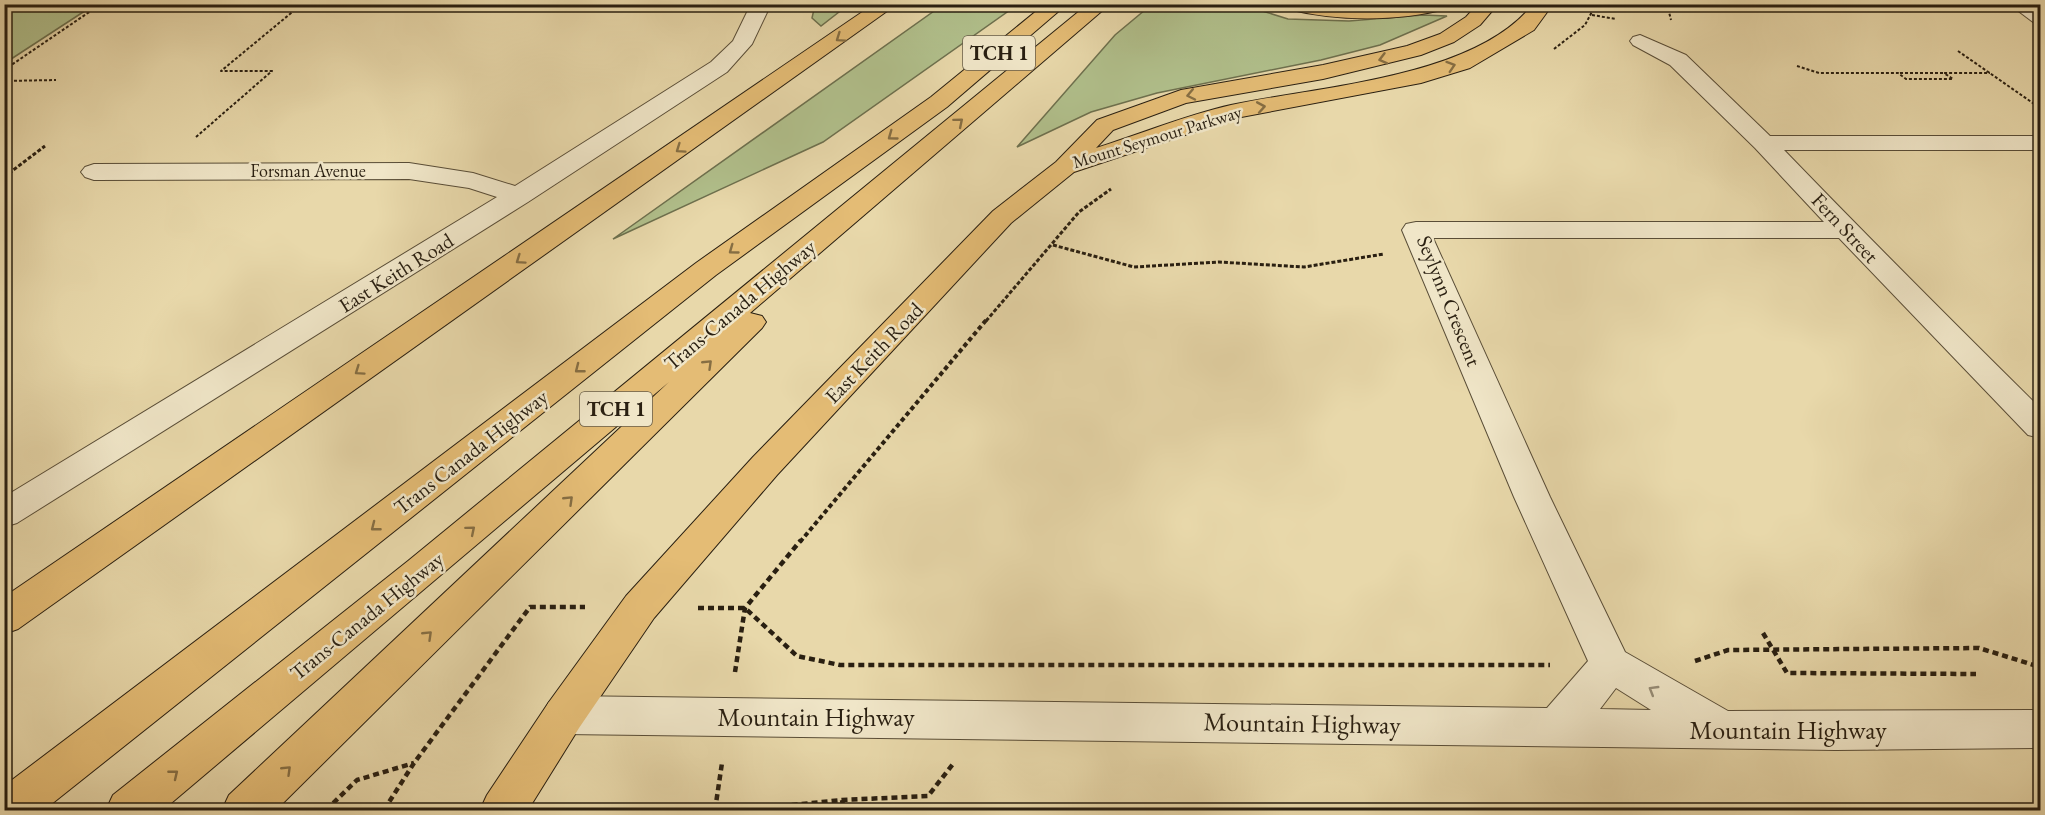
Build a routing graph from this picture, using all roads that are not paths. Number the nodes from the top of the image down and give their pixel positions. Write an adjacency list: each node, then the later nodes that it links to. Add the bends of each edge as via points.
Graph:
1 (761, 4): 17 (street, East Keith Road, via 742,44 719,67)
2 (888, 4): 21 (main road, one-way to 21)
3 (1058, 4): 27 (main road, Trans Canada Highway / TCH 1, one-way to 27, via 939,102 706,269)
4 (1101, 4): 14 (main road, Trans-Canada Highway / TCH 1, one-way to 4)
5 (1290, 4): 6 (main road, via 1358,14 1402,12)
6 (1444, 4)
7 (1489, 4): 15 (main road, Mount Seymour Parkway, one-way to 15, via 1473,21 1447,38 1414,51 1181,97 1143,110 1105,125)
8 (1544, 4): 15 (main road, Mount Seymour Parkway, one-way to 8, via 1231,112 1411,78 1462,63 1527,26)
9 (2018, 4): 10 (street)
10 (2040, 18)
11 (1640, 40): 12 (street, Fern Street, via 1678,60)
12 (1764, 143): 13 (street); 18 (street, Fern Street)
13 (2040, 143)
14 (927, 149): 28 (main road, Trans-Canada Highway / TCH 1, one-way to 14, via 431,564); 29 (main road, one-way to 14)
15 (1065, 167): 23 (main road, East Keith Road, via 1002,217 765,466 640,607)
16 (94, 172): 17 (street, Forsman Avenue, via 410,171 473,181)
17 (519, 196): 20 (street, East Keith Road)
18 (1849, 230): 19 (street, Fern Street, via 1897,284); 22 (street, Seylynn Crescent, via 1416,230 1532,497)
19 (2040, 427)
20 (4, 514)
21 (4, 618)
22 (1610, 664): 24 (street); 25 (street, one-way to 22)
23 (564, 715): 24 (street, Mountain Highway); 30 (main road, East Keith Road)
24 (1556, 727): 25 (street, Mountain Highway)
25 (1722, 729): 26 (street, Mountain Highway)
26 (2040, 729)
27 (9, 810)
28 (129, 810)
29 (245, 810)
30 (503, 810)

